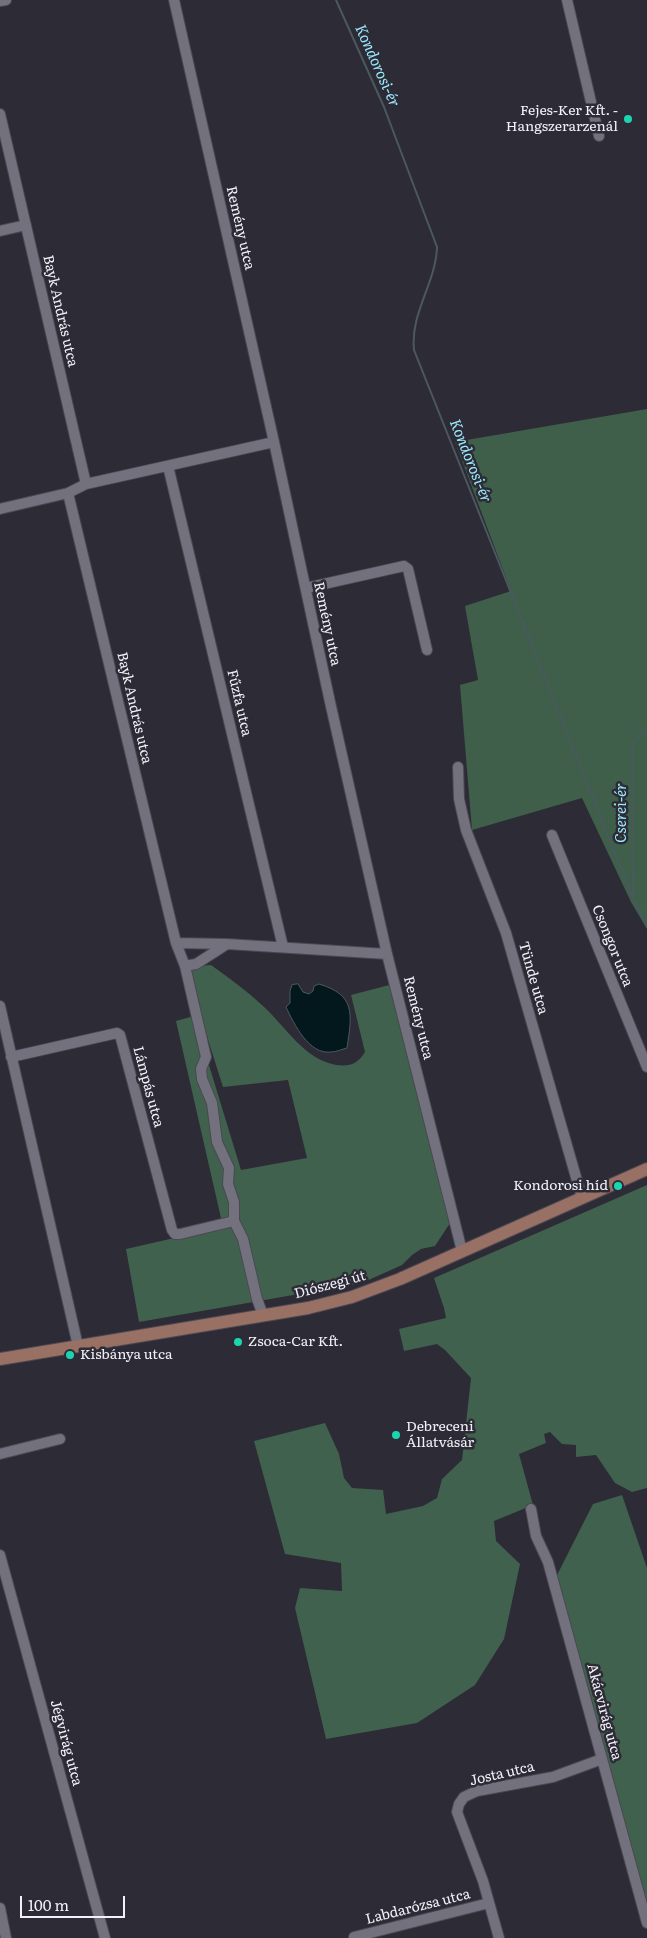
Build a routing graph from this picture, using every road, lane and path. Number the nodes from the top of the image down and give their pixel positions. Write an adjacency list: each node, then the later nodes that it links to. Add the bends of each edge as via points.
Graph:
1 (6, 0): 4 (street)
2 (174, 0): 9 (street, Remény utca)
3 (567, 0): 6 (street)
4 (0, 1)
5 (0, 114): 7 (street, Bayk András utca)
6 (598, 136)
7 (26, 225): 8 (street); 11 (street, Bayk András utca)
8 (0, 231)
9 (274, 442): 10 (street); 14 (street, Remény utca)
10 (168, 466): 11 (street); 20 (street, Fűzfa utca)
11 (86, 484): 12 (street)
12 (68, 493): 13 (street); 18 (street, Bayk András utca)
13 (0, 508)
14 (306, 588): 15 (street, via 404,566 408,569); 21 (street, Remény utca)
15 (427, 650)
16 (458, 767): 27 (street, Tünde utca, via 459,800 466,830 506,933)
17 (552, 835): 25 (street, Csongor utca)
18 (176, 944): 19 (street); 22 (street, Bayk András utca)
19 (227, 944): 20 (street); 22 (street, via 196,964)
20 (283, 947): 21 (street)
21 (387, 954): 29 (street, Remény utca)
22 (185, 966): 28 (street, Bayk András utca, via 206,1057 202,1079 212,1103 217,1142 229,1168)
23 (0, 1006): 24 (street)
24 (11, 1057): 28 (street, Lámpás utca, via 117,1033 120,1035 170,1226 175,1234 180,1234); 31 (street)
25 (647, 1067)
26 (647, 1169): 27 (main road, Diószegi út)
27 (582, 1198): 29 (main road, Diószegi út)
28 (234, 1221): 30 (street, Bayk András utca, via 243,1239)
29 (462, 1252): 30 (main road, Diószegi út, via 352,1297)
30 (263, 1315): 31 (main road, Diószegi út)
31 (78, 1346): 32 (main road, Diószegi út)
32 (0, 1359)
33 (60, 1439): 34 (street)
34 (0, 1454)
35 (531, 1510): 37 (street, Akácvirág utca)
36 (0, 1555): 43 (street, Jégvirág utca)
37 (602, 1759): 38 (street, Josta utca, via 553,1777 464,1797 457,1812); 40 (street, Akácvirág utca)
38 (489, 1903): 41 (street, Labdarózsa utca); 44 (street, Josta utca)
39 (0, 1908): 42 (street)
40 (647, 1924)
41 (354, 1937)
42 (6, 1938)
43 (105, 1938)
44 (499, 1938)

